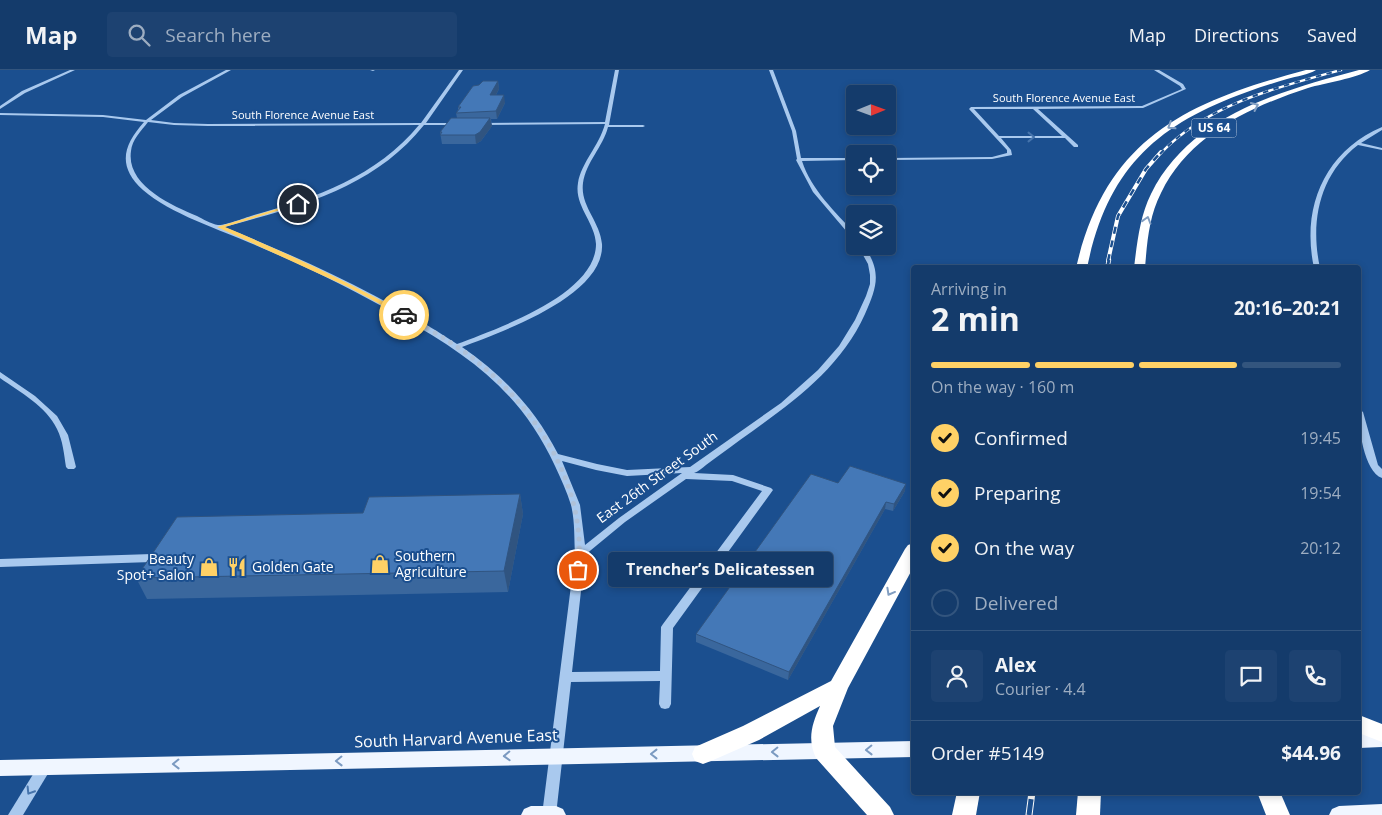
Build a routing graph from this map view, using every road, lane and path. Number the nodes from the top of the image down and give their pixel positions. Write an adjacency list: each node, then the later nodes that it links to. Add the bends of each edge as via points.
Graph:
1 (73, 70): 9 (street)
2 (229, 70): 15 (street)
3 (461, 70): 16 (street)
4 (617, 70): 19 (street)
5 (771, 70): 29 (street, via 794,131)
6 (1156, 70): 13 (street, South Florence Avenue East, via 1184,89 1144,107)
7 (1313, 70): 33 (highway, US 64, one-way to 33, via 1215,102 1166,129 1146,145 1111,185 1097,213)
8 (1367, 70): 34 (highway, US 64, one-way to 8, via 1142,236 1156,193 1189,149 1233,117 1265,102)
9 (18, 96): 10 (street); 11 (street)
10 (0, 100)
11 (0, 108)
12 (971, 108): 13 (street, South Florence Avenue East); 22 (street)
13 (1034, 108): 23 (street)
14 (0, 114): 15 (street, South Florence Avenue East)
15 (148, 120): 16 (street, South Florence Avenue East, via 199,125); 30 (street, via 129,146 129,166 137,180 164,202)
16 (421, 124): 17 (street, South Florence Avenue East); 30 (street, via 379,166 340,189)
17 (468, 124)
18 (477, 124): 19 (street)
19 (607, 124): 20 (street); 36 (street, via 579,186 583,206 599,245 588,274 563,297 539,312)
20 (643, 126)
21 (1382, 128): 24 (street)
22 (997, 137): 23 (street, one-way to 23); 28 (street, via 1009,150 1007,156)
23 (1066, 137): 25 (street)
24 (1358, 144): 26 (street); 35 (street, via 1341,157 1316,202)
25 (1076, 146)
26 (1382, 149)
27 (846, 159): 29 (street)
28 (896, 159)
29 (798, 160): 31 (street, via 814,191)
30 (219, 227): 36 (street, via 350,286)
31 (846, 228)
32 (866, 255): 41 (street, East 26th Street South, via 873,268 873,287 860,320 845,345 809,385 784,406)
33 (1083, 265)
34 (1139, 265)
35 (1316, 265)
36 (456, 347): 39 (street, via 512,393)
37 (0, 374): 40 (street, via 50,413 60,426)
38 (1361, 419): 42 (street, via 1374,466)
39 (555, 456): 41 (street, via 626,473); 43 (street, via 577,511)
40 (71, 467)
41 (690, 473): 43 (street, East 26th Street South); 47 (street, via 732,478 768,490 667,627)
42 (1382, 475)
43 (580, 554): 48 (street)
44 (911, 554): 49 (highway, one-way to 49)
45 (152, 558): 46 (street)
46 (0, 563)
47 (665, 676): 48 (street); 50 (street)
48 (565, 677): 58 (street)
49 (838, 687): 56 (highway, via 822,726); 57 (highway, via 751,733)
50 (664, 704)
51 (1361, 725): 52 (highway)
52 (1382, 733)
53 (1361, 740): 54 (main road)
54 (1382, 740)
55 (911, 749): 56 (main road, South Harvard Avenue East, one-way to 56)
56 (824, 750): 57 (main road, South Harvard Avenue East, one-way to 57); 69 (highway)
57 (703, 754): 58 (main road, South Harvard Avenue East, one-way to 58)
58 (556, 755): 59 (main road, South Harvard Avenue East, one-way to 59); 67 (street)
59 (45, 767): 60 (main road, South Harvard Avenue East); 65 (street, one-way to 65)
60 (0, 768)
61 (968, 795): 70 (highway)
62 (1090, 795): 71 (highway)
63 (1269, 795): 72 (highway)
64 (1382, 814): 73 (main road)
65 (15, 815)
66 (531, 815): 67 (main road)
67 (549, 815): 68 (main road)
68 (556, 815)
69 (882, 815)
70 (964, 815)
71 (1088, 815)
72 (1278, 815)
73 (1339, 815)

